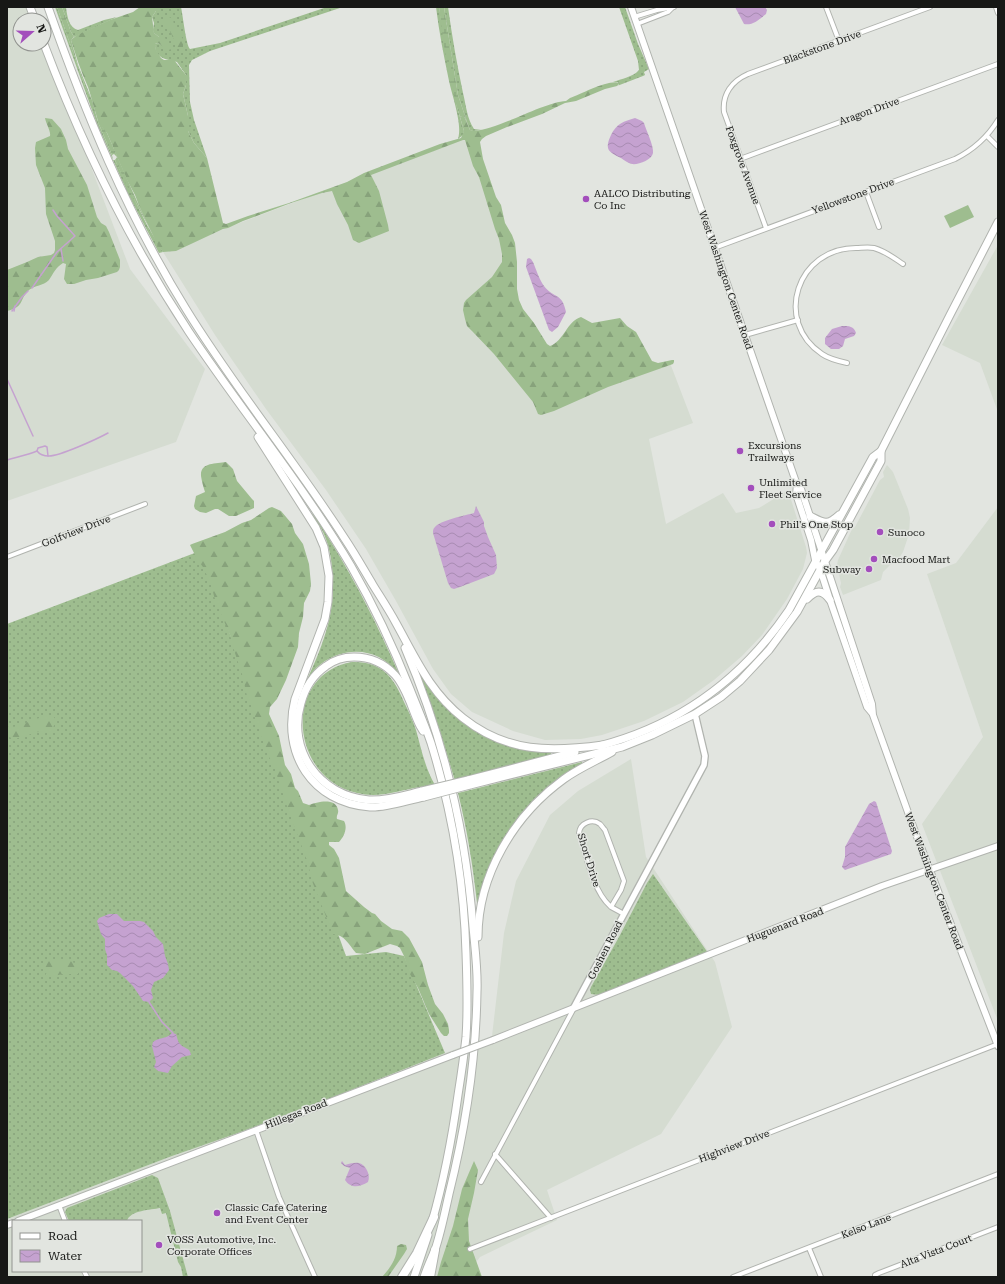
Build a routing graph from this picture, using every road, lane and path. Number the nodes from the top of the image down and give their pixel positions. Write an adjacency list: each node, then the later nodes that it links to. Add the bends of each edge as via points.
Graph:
1 (48, 7): 38 (highway, via 97,136 122,193 155,257 211,348 324,506)
2 (631, 7): 8 (main road, West Washington Center Road)
3 (673, 7): 8 (street); 9 (street, via 668,12)
4 (826, 7): 10 (street)
5 (930, 7): 10 (street, Blackstone Drive)
6 (996, 7): 7 (street)
7 (998, 13)
8 (634, 17): 9 (main road, West Washington Center Road)
9 (637, 24): 22 (main road, West Washington Center Road)
10 (839, 41): 13 (street, Blackstone Drive, via 742,77 732,84)
11 (47, 52): 27 (highway, via 76,125 123,221 170,302)
12 (998, 64): 17 (street, Aragon Drive)
13 (724, 101): 17 (street, Foxgrove Avenue, via 724,112)
14 (998, 120): 15 (street, Yellowstone Drive)
15 (987, 136): 16 (street); 18 (street, Yellowstone Drive, via 955,159)
16 (998, 147)
17 (740, 159): 21 (street, Foxgrove Avenue)
18 (866, 192): 20 (street); 21 (street, Yellowstone Drive)
19 (998, 222): 28 (highway)
20 (879, 227)
21 (766, 228): 22 (street, Yellowstone Drive)
22 (714, 248): 25 (main road, West Washington Center Road)
23 (903, 264): 24 (street, via 873,248 851,248 821,258 802,278 796,297)
24 (798, 320): 25 (street); 26 (street, via 813,347 835,361)
25 (745, 336): 29 (main road, West Washington Center Road)
26 (847, 363)
27 (226, 386): 43 (highway, via 314,508 352,568 378,615); 47 (highway, via 316,528 326,558 330,588 325,619 291,716 292,740 298,759 315,784 344,802 358,806 381,806)
28 (881, 451): 31 (highway, via 873,457); 36 (highway, via 881,461)
29 (797, 485): 32 (main road, West Washington Center Road, via 801,489); 35 (main road, West Washington Center Road, via 796,494)
30 (145, 504): 34 (street, Golfview Drive)
31 (844, 511): 32 (highway, via 828,523 822,523); 33 (highway)
32 (810, 516): 33 (main road, West Washington Center Road)
33 (821, 550): 35 (highway); 36 (main road, West Washington Center Road)
34 (7, 557)
35 (815, 560): 37 (main road, West Washington Center Road); 44 (highway, via 775,631 746,664 716,689 675,717)
36 (825, 561): 37 (highway); 42 (main road, West Washington Center Road, via 870,698)
37 (820, 569): 39 (main road, West Washington Center Road); 40 (highway)
38 (375, 587): 44 (highway, via 422,672 453,710 472,725 504,740 532,748 571,749); 52 (highway, via 400,638 429,708 448,770 468,867)
39 (830, 600): 40 (highway, via 817,592); 42 (main road, West Washington Center Road, via 867,707)
40 (801, 604): 41 (highway, via 780,637 751,670 721,697)
41 (696, 714): 45 (highway); 51 (street, Goshen Road, via 705,756 704,765)
42 (873, 715): 49 (main road, West Washington Center Road)
43 (430, 739): 47 (highway, via 420,726 400,681 384,665 369,659 344,658 322,669 309,684 298,712 298,735 305,758 313,771 332,788 349,796 369,800); 60 (highway, via 447,804 458,863 466,927 467,966 466,1034 460,1085 448,1160)
44 (603, 745): 46 (highway)
45 (622, 747): 46 (highway); 52 (highway, via 551,788 523,817 509,838 492,872 483,898)
46 (469, 783): 47 (highway, bridge)
47 (423, 794)
48 (998, 846): 49 (main road, Huguenard Road)
49 (930, 869): 53 (main road, Huguenard Road); 54 (main road, West Washington Center Road)
50 (611, 907): 50 (street, Short Drive, via 598,890 579,833 583,824 589,822 600,824 605,830 624,881); 51 (street, Short Drive)
51 (624, 914): 53 (street, Goshen Road)
52 (477, 968): 67 (highway, via 475,1043 468,1106)
53 (574, 1007): 55 (main road, Hillegas Road, bridge); 56 (street, Goshen Road)
54 (998, 1045): 61 (street, Highview Drive)
55 (256, 1130): 59 (main road, Hillegas Road); 69 (street, via 279,1198)
56 (495, 1154): 58 (street, Goshen Road); 61 (street)
57 (998, 1174): 65 (street, Kelso Lane)
58 (481, 1182)
59 (59, 1206): 62 (main road, Hillegas Road); 63 (street)
60 (434, 1217): 70 (highway); 71 (highway)
61 (551, 1218): 66 (street, Highview Drive)
62 (21, 1220)
63 (65, 1220)
64 (998, 1227): 68 (street, Alta Vista Court)
65 (809, 1248): 74 (street, Kelso Lane); 75 (street)
66 (470, 1249)
67 (435, 1250): 72 (highway); 73 (highway)
68 (875, 1276)
69 (315, 1277)
70 (402, 1277)
71 (414, 1277)
72 (424, 1277)
73 (430, 1277)
74 (733, 1277)
75 (821, 1277)

